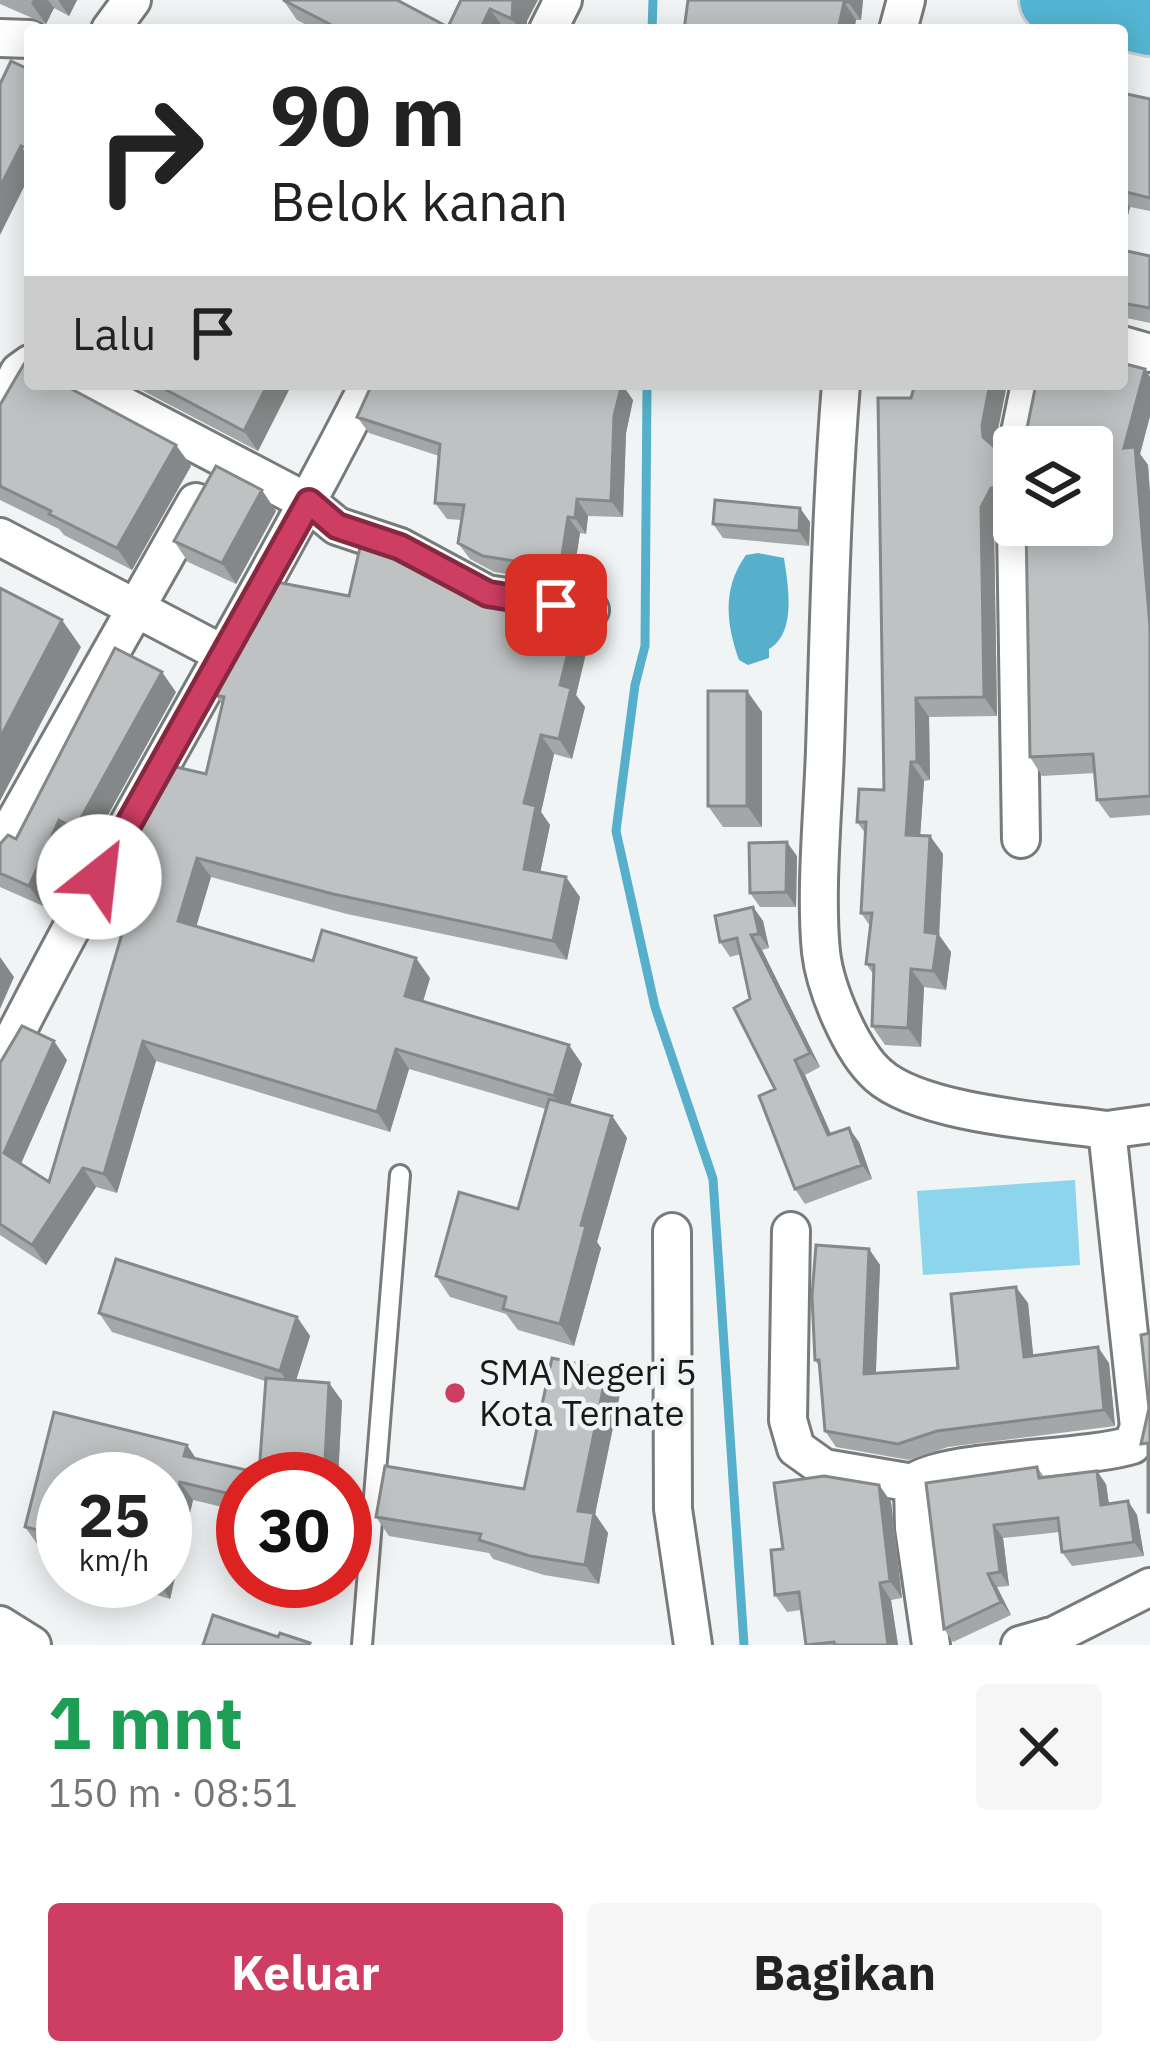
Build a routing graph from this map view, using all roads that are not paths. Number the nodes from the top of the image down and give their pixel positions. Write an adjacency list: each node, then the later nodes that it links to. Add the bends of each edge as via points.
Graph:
1 (1053, 0): 2 (highway)
2 (1150, 22)
3 (24, 368): 8 (street)
4 (94, 390): 10 (street)
5 (365, 390): 11 (street)
6 (841, 390): 21 (street, via 822,830 821,952 830,990 875,1073 899,1090)
7 (1029, 390): 9 (street)
8 (0, 411)
9 (1021, 426)
10 (222, 457): 11 (street); 14 (street)
11 (309, 502): 15 (street, via 337,526 400,547 488,594); 16 (street)
12 (0, 537): 14 (street)
13 (1016, 546): 17 (street)
14 (135, 608): 16 (street); 18 (street)
15 (590, 610)
16 (223, 654): 19 (street)
17 (1021, 839)
18 (0, 848)
19 (0, 1065)
20 (1150, 1124): 21 (street)
21 (1107, 1130): 25 (street)
22 (400, 1175): 30 (lane)
23 (791, 1231): 26 (street, via 788,1420 796,1448 824,1468)
24 (672, 1232): 31 (street, via 673,1509)
25 (1140, 1345): 26 (street, via 1132,1445 948,1469)
26 (913, 1483): 32 (street)
27 (1150, 1587): 33 (street)
28 (0, 1625): 29 (street)
29 (32, 1645)
30 (362, 1645)
31 (693, 1645)
32 (931, 1645)
33 (1020, 1645)

